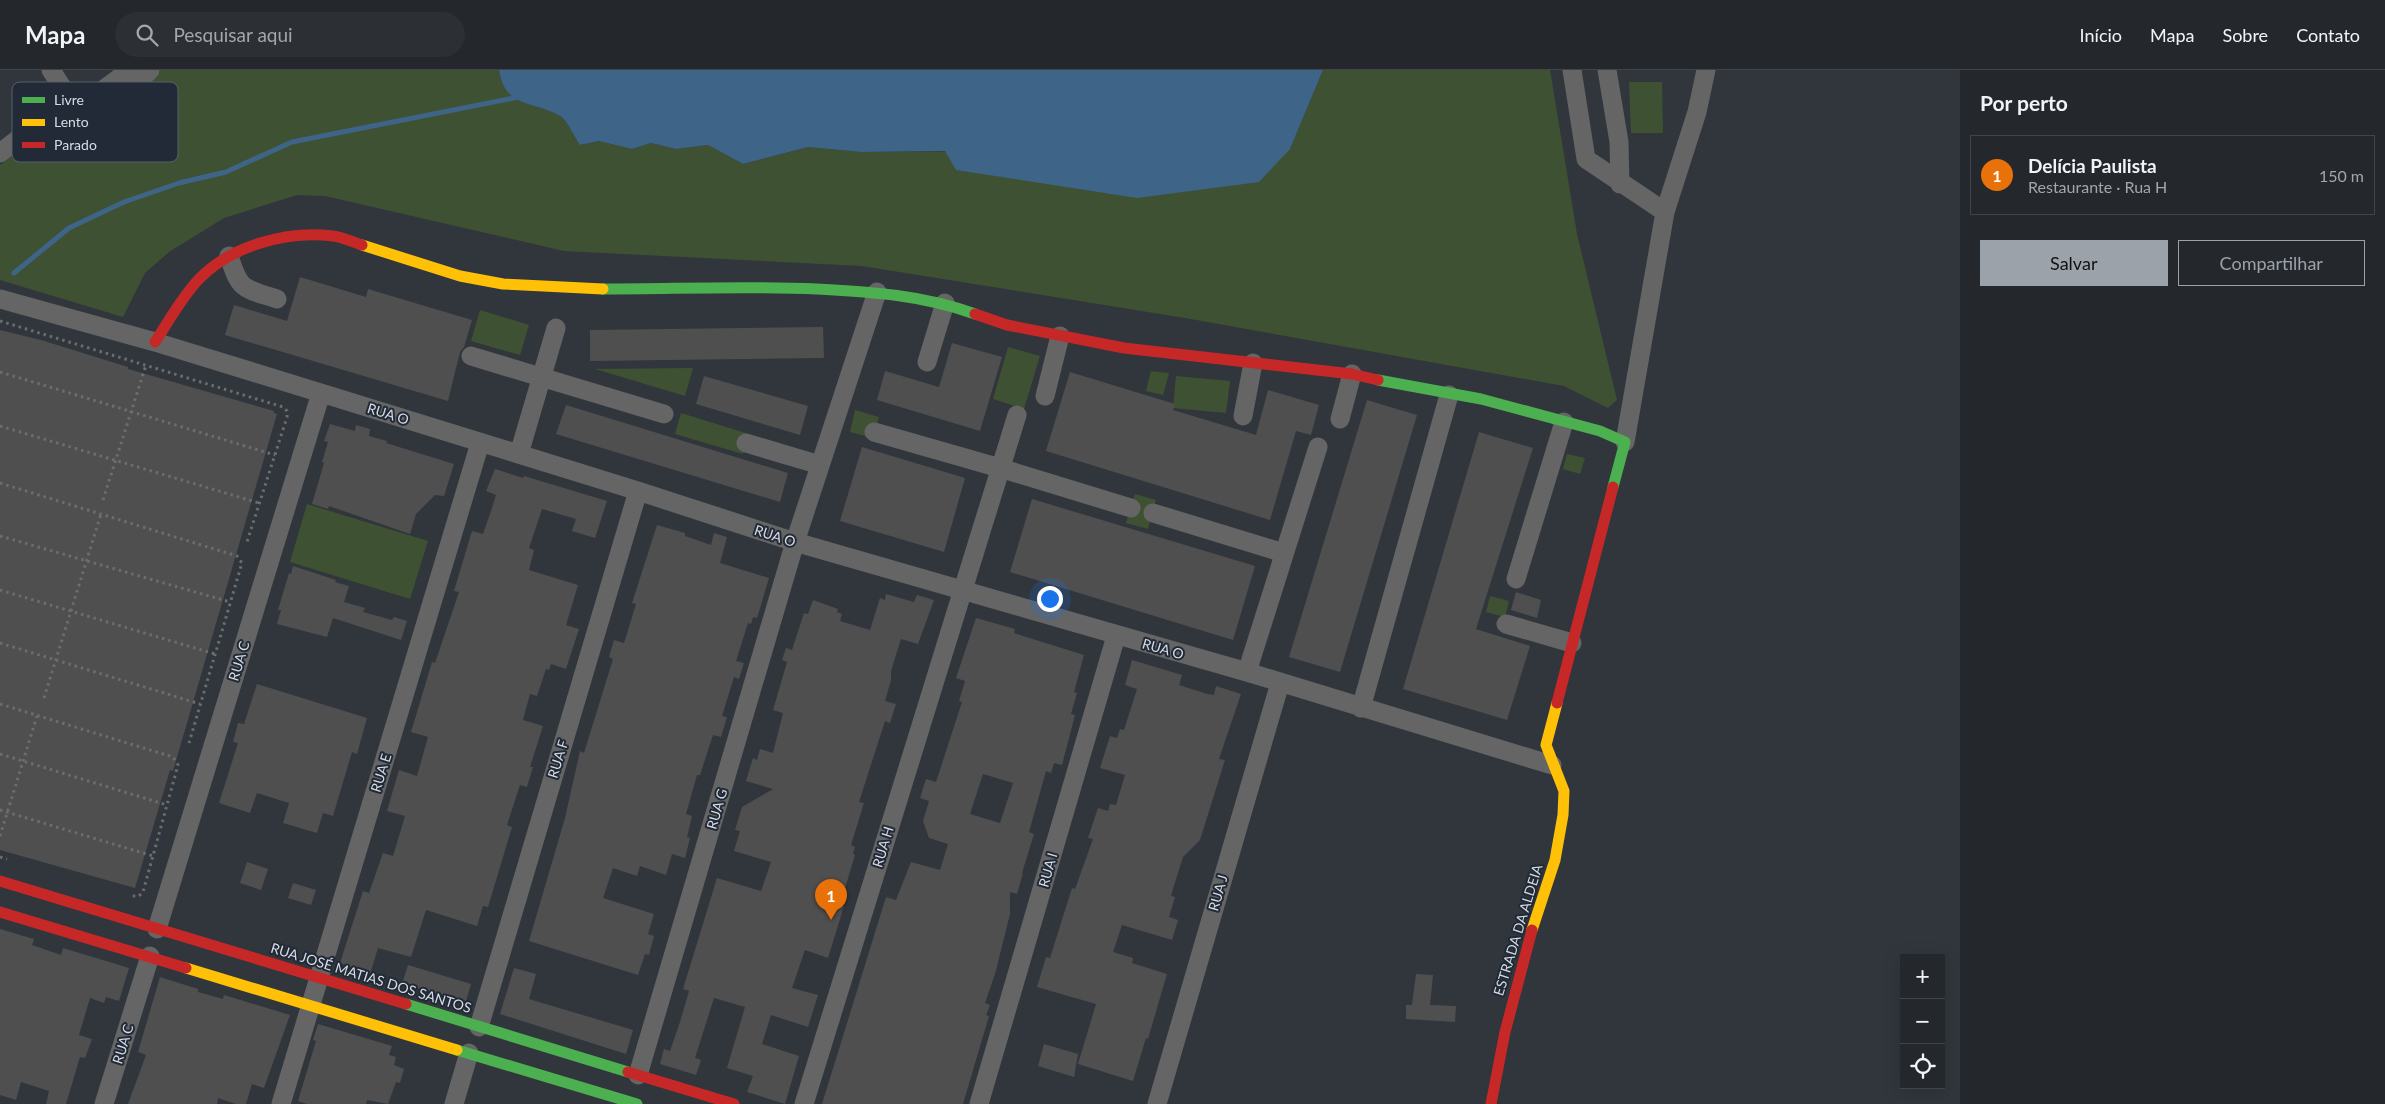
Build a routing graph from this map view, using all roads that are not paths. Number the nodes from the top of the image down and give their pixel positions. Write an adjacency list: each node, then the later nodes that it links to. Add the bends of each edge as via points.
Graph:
1 (51, 70): 7 (street)
2 (130, 70): 8 (street)
3 (150, 70): 9 (street)
4 (1572, 70): 12 (street, via 1586,159)
5 (1607, 70): 12 (street, via 1619,142)
6 (1706, 70): 13 (street)
7 (60, 82)
8 (114, 82)
9 (139, 82)
10 (12, 144): 11 (street)
11 (0, 153)
12 (1620, 184): 13 (street)
13 (1665, 212): 36 (street)
14 (229, 256): 15 (street, via 269,240 333,236 460,276 511,284 601,289 783,288); 17 (street, via 240,285); 21 (street, via 185,294)
15 (878, 292): 18 (street); 41 (street, RUA G)
16 (0, 299): 21 (street, RUA O)
17 (277, 299)
18 (945, 304): 20 (street, via 1007,325); 23 (street)
19 (556, 328): 26 (street)
20 (1060, 336): 24 (street, via 1124,348); 29 (street)
21 (155, 342): 27 (street, RUA O)
22 (471, 356): 26 (street)
23 (927, 362)
24 (1253, 363): 25 (street); 32 (street)
25 (1352, 374): 28 (street); 33 (street)
26 (542, 377): 30 (street); 40 (street)
27 (321, 393): 37 (street, RUA O); 59 (street, RUA C)
28 (1449, 395): 34 (street, via 1481,399); 55 (street)
29 (1045, 396)
30 (664, 414)
31 (1017, 414): 42 (street, RUA H)
32 (1243, 416)
33 (1340, 419)
34 (1564, 422): 36 (street, via 1600,431); 48 (street)
35 (874, 432): 42 (street)
36 (1625, 442): 52 (street, ESTRADA DA ALDEIA)
37 (480, 443): 40 (street, RUA O); 61 (street, RUA E)
38 (746, 443): 41 (street)
39 (1318, 447): 47 (street)
40 (519, 454): 43 (street, RUA O)
41 (820, 465): 46 (street, RUA G)
42 (1000, 468): 44 (street); 49 (street, RUA H)
43 (638, 491): 46 (street, RUA O); 63 (street, RUA F)
44 (1131, 508)
45 (1152, 513): 47 (street)
46 (795, 542): 49 (street, RUA O); 65 (street, RUA G)
47 (1284, 553): 53 (street)
48 (1516, 579)
49 (962, 590): 51 (street, RUA O); 71 (street, RUA H)
50 (1506, 624): 52 (street)
51 (1116, 636): 53 (street, RUA O); 72 (street, RUA I)
52 (1572, 643): 56 (street, ESTRADA DA ALDEIA, via 1546,745)
53 (1247, 672): 54 (street, RUA O)
54 (1280, 683): 55 (street, RUA O); 73 (street, RUA J)
55 (1360, 708): 56 (street, RUA O)
56 (1552, 765): 74 (street, ESTRADA DA ALDEIA, via 1564,791 1560,833 1555,860 1525,952)
57 (0, 881): 59 (street, RUA JOSÉ MATIAS DOS SANTOS)
58 (0, 912): 60 (street)
59 (157, 929): 61 (street, RUA JOSÉ MATIAS DOS SANTOS)
60 (150, 956): 62 (street); 67 (street, RUA C)
61 (319, 978): 62 (street, RUA E); 63 (street, RUA JOSÉ MATIAS DOS SANTOS)
62 (312, 1005): 64 (street); 68 (street, RUA E)
63 (479, 1027): 65 (street, RUA JOSÉ MATIAS DOS SANTOS)
64 (469, 1053): 66 (street); 69 (street)
65 (638, 1075): 70 (street, RUA JOSÉ MATIAS DOS SANTOS)
66 (632, 1103)
67 (104, 1104)
68 (281, 1104)
69 (454, 1104)
70 (734, 1104)
71 (804, 1104)
72 (979, 1104)
73 (1156, 1104)
74 (1491, 1104)

